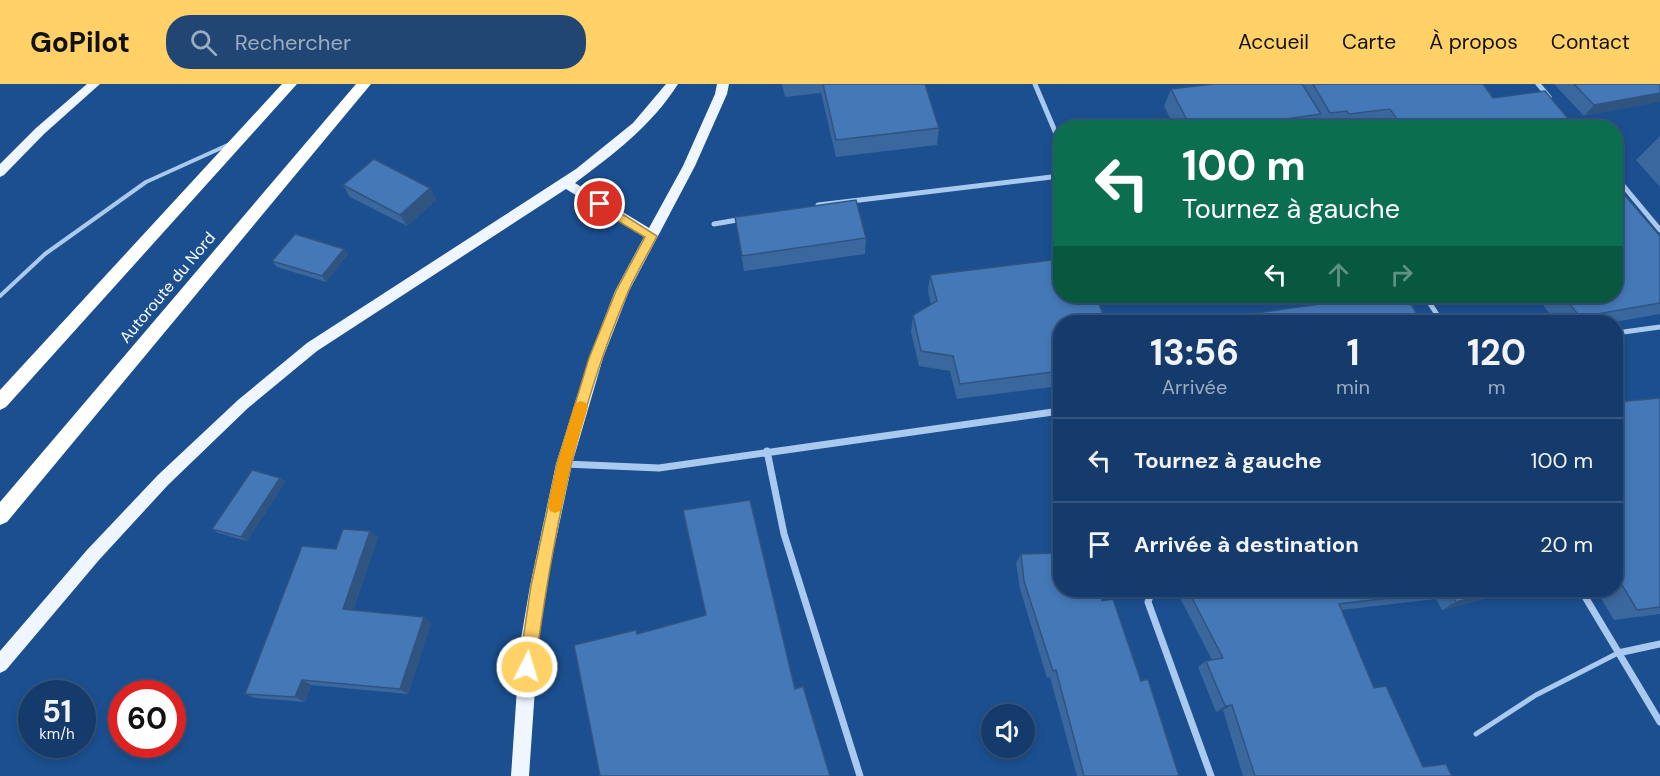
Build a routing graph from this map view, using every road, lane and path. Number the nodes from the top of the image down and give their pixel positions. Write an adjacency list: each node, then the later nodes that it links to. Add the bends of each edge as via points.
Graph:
1 (94, 84): 11 (main road)
2 (290, 84): 10 (highway)
3 (364, 84): 27 (highway, Autoroute du Nord)
4 (672, 84): 13 (main road, via 640,124)
5 (723, 84): 19 (main road, via 689,166)
6 (1035, 84): 9 (street)
7 (1538, 84): 8 (street)
8 (1552, 101)
9 (1053, 126)
10 (238, 141): 20 (lane, via 146,182 45,254); 23 (highway)
11 (0, 172)
12 (1053, 177): 15 (street)
13 (566, 183): 19 (main road); 32 (main road, via 312,347 243,404 163,480)
14 (1623, 185): 18 (street)
15 (814, 206)
16 (748, 218): 17 (street)
17 (714, 224)
18 (1660, 230)
19 (651, 236): 26 (main road, via 622,291 596,358)
20 (0, 296)
21 (1660, 327): 22 (street)
22 (1623, 332)
23 (0, 402)
24 (1053, 412): 25 (street)
25 (767, 451): 26 (street, via 659,468); 36 (street, via 784,534)
26 (564, 464): 35 (main road, via 528,645)
27 (0, 516)
28 (1150, 597): 37 (street, via 1148,602)
29 (1585, 597): 31 (street)
30 (1660, 644): 31 (street)
31 (1618, 653): 33 (street); 34 (lane, via 1536,695)
32 (0, 664)
33 (1660, 722)
34 (1476, 734)
35 (520, 776)
36 (860, 776)
37 (1211, 776)

